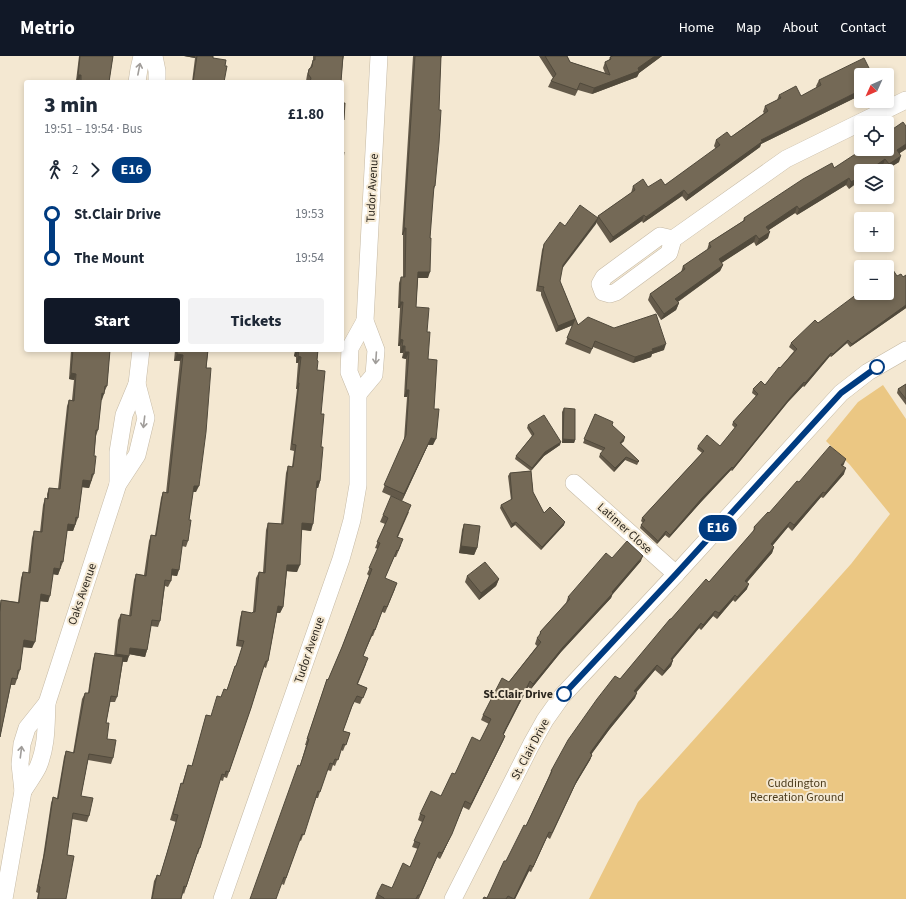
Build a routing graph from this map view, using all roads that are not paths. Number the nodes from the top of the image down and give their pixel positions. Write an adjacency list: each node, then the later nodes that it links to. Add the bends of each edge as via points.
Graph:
1 (142, 56): 4 (street, one-way to 1)
2 (154, 56): 5 (street)
3 (379, 56): 8 (street, Tudor Avenue)
4 (137, 80)
5 (156, 80)
6 (906, 100): 7 (street, via 786,158)
7 (673, 239)
8 (366, 321): 11 (street, Tudor Avenue, via 350,348 349,372); 11 (street, Tudor Avenue, one-way to 11, via 376,350 374,375)
9 (906, 350): 13 (street, St. Clair Drive, via 868,372 841,393)
10 (141, 352): 14 (street, Oaks Avenue, via 137,384 146,418 137,455 118,484 47,703 28,728 22,744 20,764 23,791)
11 (358, 394): 15 (street, Tudor Avenue, via 358,486 352,520 341,559)
12 (574, 483): 13 (street, Latimer Close)
13 (676, 574): 16 (street, St. Clair Drive, via 562,696 545,720)
14 (4, 899)
15 (222, 899)
16 (452, 899)

